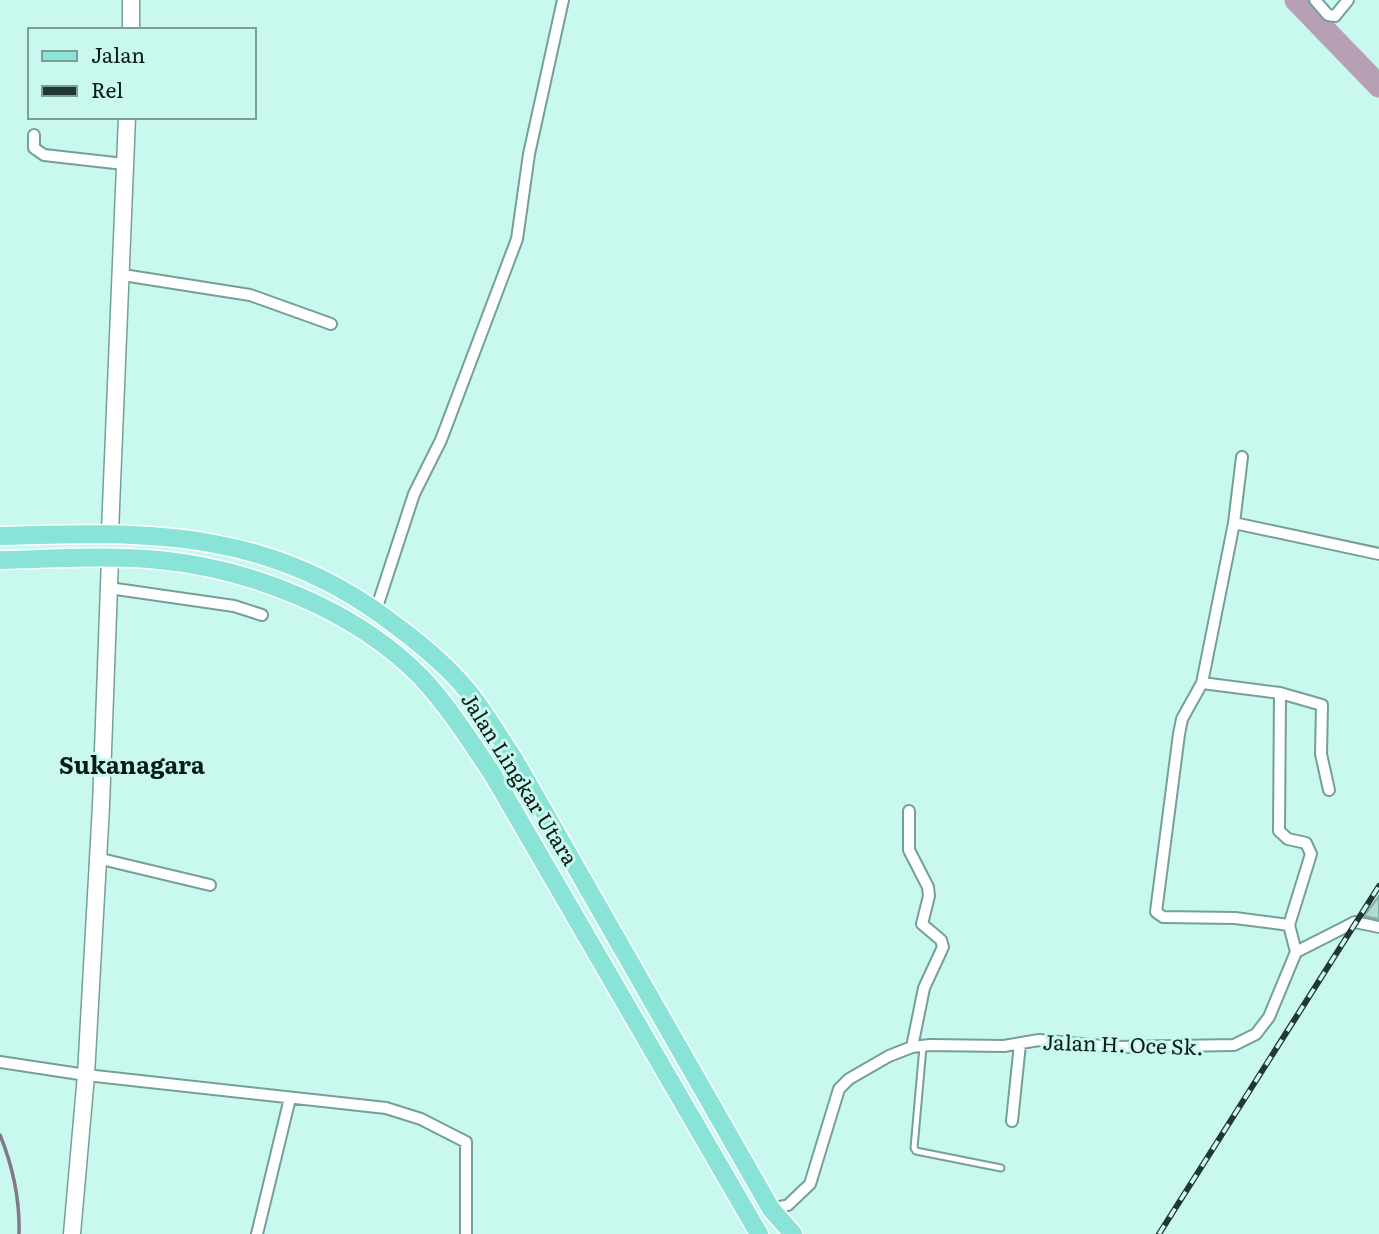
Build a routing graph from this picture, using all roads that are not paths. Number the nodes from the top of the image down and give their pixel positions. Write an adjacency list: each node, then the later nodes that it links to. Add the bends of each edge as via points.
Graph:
1 (131, 0): 5 (street)
2 (564, 0): 21 (street, via 529,154 517,239 441,440 414,494)
3 (1315, 0): 4 (street, via 1328,15 1335,16)
4 (1348, 0)
5 (131, 28)
6 (127, 119): 8 (street)
7 (34, 135): 8 (street, via 34,148 44,155)
8 (124, 164): 9 (street)
9 (123, 275): 10 (street, via 250,295); 13 (street)
10 (331, 324)
11 (1242, 457): 12 (street)
12 (1234, 523): 15 (street); 23 (street)
13 (110, 532): 14 (main road, Jalan Lingkar Utara); 17 (main road, Jalan Lingkar Utara, via 165,535)
14 (0, 536)
15 (1379, 554)
16 (110, 558): 18 (main road, Jalan Lingkar Utara); 19 (main road, Jalan Lingkar Utara, via 160,560); 20 (street)
17 (273, 558): 19 (main road); 21 (main road, Jalan Lingkar Utara, via 342,588)
18 (0, 559)
19 (267, 584): 26 (main road, Jalan Lingkar Utara, via 332,612 419,676)
20 (109, 588): 22 (street, via 234,606); 29 (street)
21 (376, 610): 25 (main road, Jalan Lingkar Utara, via 429,651 466,689)
22 (262, 615)
23 (1202, 683): 24 (street); 31 (street, via 1182,719 1156,912 1163,917 1236,918)
24 (1280, 693): 27 (street, via 1322,705 1321,754); 31 (street, via 1279,831 1288,839 1306,843 1311,853)
25 (514, 759): 26 (main road); 38 (main road, Jalan Lingkar Utara)
26 (493, 775): 39 (main road, Jalan Lingkar Utara)
27 (1329, 790)
28 (909, 811): 35 (street, via 909,850 928,887 922,924 943,945 924,988)
29 (97, 858): 30 (street); 37 (street)
30 (210, 885)
31 (1289, 925): 33 (street)
32 (1379, 927): 33 (street, via 1356,922)
33 (1296, 952): 34 (street, Jalan H. Oce Sk., via 1269,1017 1243,1042 1113,1047 1039,1040)
34 (1020, 1044): 35 (street, Jalan H. Oce Sk.); 41 (street)
35 (917, 1047): 42 (lane, via 916,1151); 43 (street, Jalan H. Oce Sk., via 864,1070 839,1088 810,1184 788,1205)
36 (0, 1062): 37 (street)
37 (86, 1075): 40 (street); 45 (street)
38 (701, 1083): 39 (main road); 43 (main road, Jalan Lingkar Utara)
39 (681, 1096): 44 (main road, Jalan Lingkar Utara)
40 (290, 1098): 46 (street); 47 (street, via 386,1108 464,1139)
41 (1013, 1121)
42 (1001, 1168)
43 (771, 1209): 48 (main road, Jalan Lingkar Utara)
44 (751, 1230)
45 (72, 1234)
46 (257, 1234)
47 (466, 1234)
48 (793, 1234)

